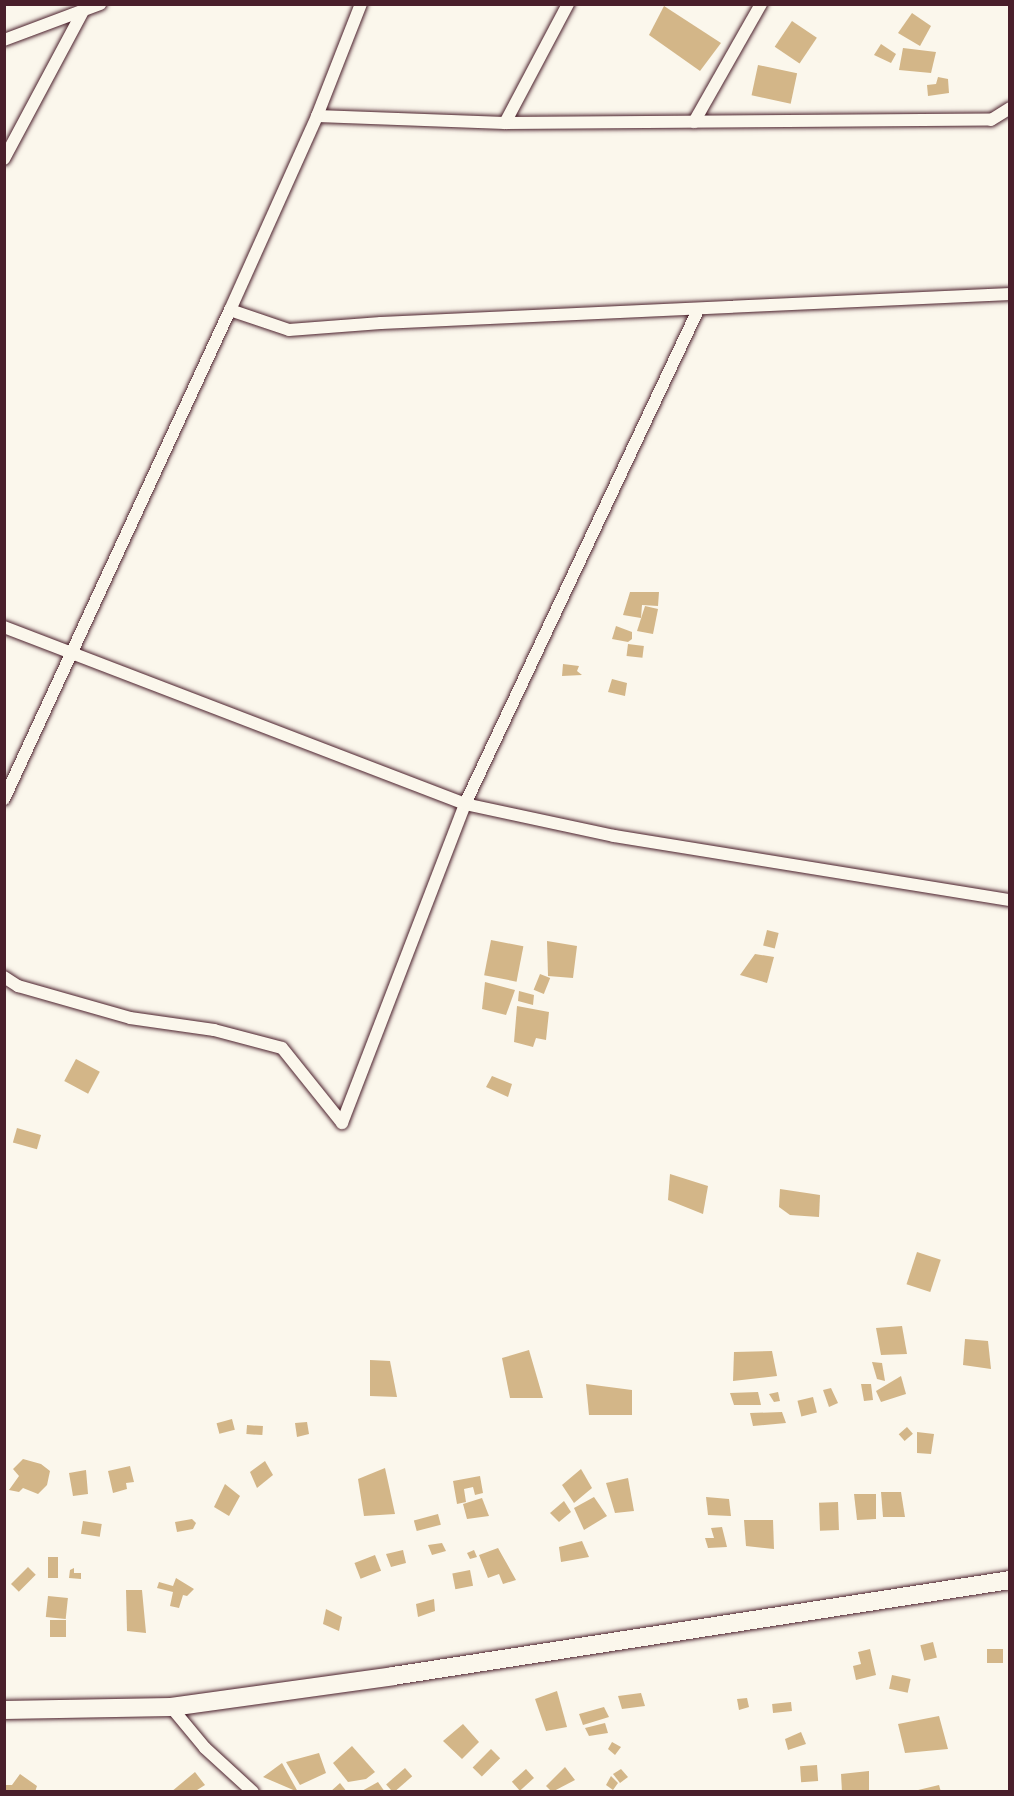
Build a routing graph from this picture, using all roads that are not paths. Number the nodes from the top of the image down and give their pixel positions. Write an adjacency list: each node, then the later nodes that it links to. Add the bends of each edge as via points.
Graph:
1 (100, 4): 5 (street)
2 (361, 4): 8 (street)
3 (568, 4): 10 (street)
4 (761, 4): 9 (street)
5 (83, 11): 6 (street); 11 (street)
6 (4, 40)
7 (1010, 108): 9 (street, via 990,120)
8 (316, 116): 10 (street); 13 (street)
9 (694, 122): 10 (street)
10 (505, 123)
11 (4, 159)
12 (1010, 294): 14 (street)
13 (230, 310): 14 (street, via 289,330); 16 (street)
14 (698, 310): 18 (street)
15 (4, 627): 16 (street)
16 (71, 653): 17 (street); 18 (street)
17 (4, 799)
18 (465, 804): 19 (street, via 614,836); 20 (street, via 342,1124 282,1048 214,1030 130,1018 18,986)
19 (1010, 900)
20 (4, 977)
21 (1010, 1580): 22 (main road)
22 (171, 1707): 23 (main road); 24 (street, via 205,1748)
23 (4, 1710)
24 (253, 1791)

